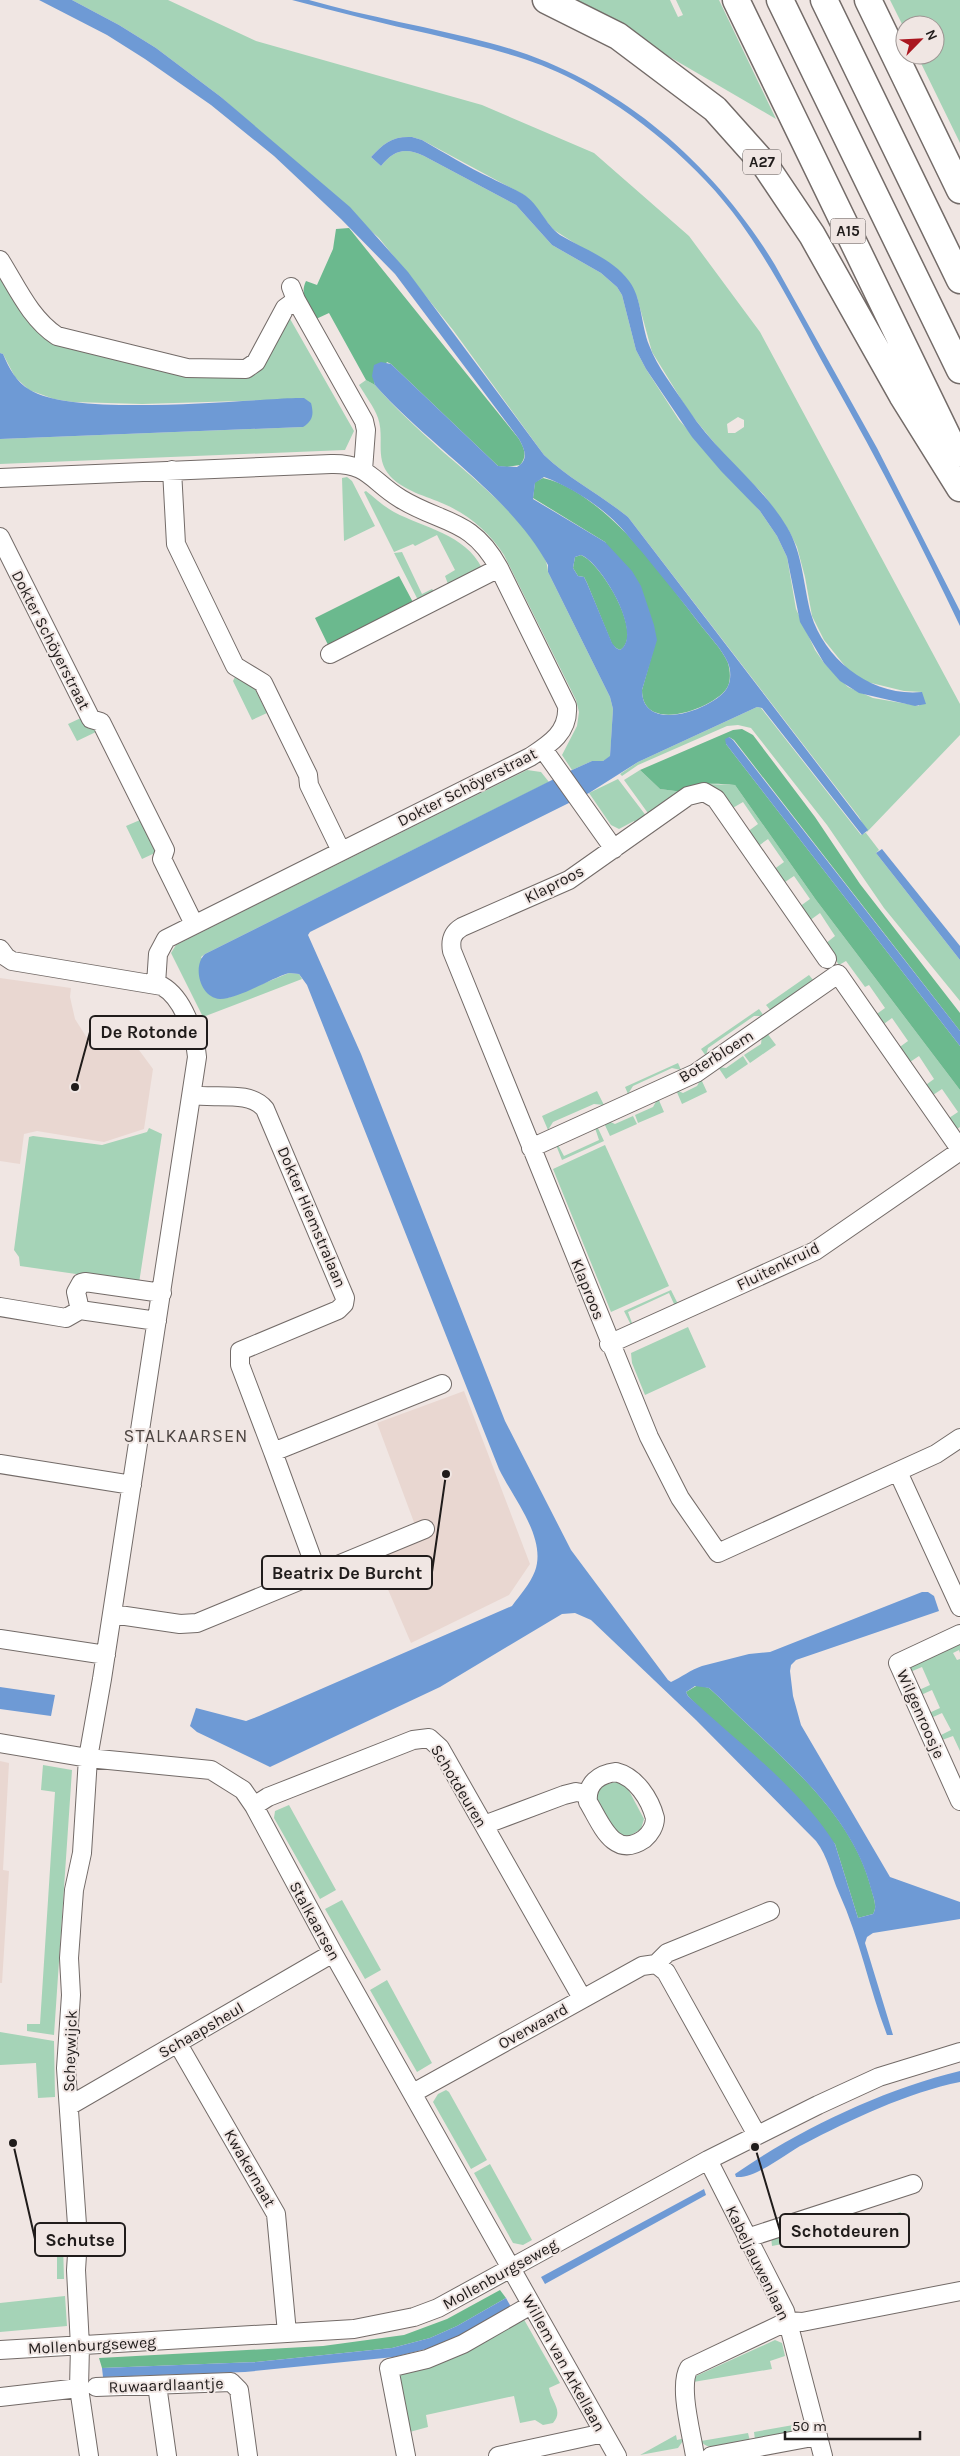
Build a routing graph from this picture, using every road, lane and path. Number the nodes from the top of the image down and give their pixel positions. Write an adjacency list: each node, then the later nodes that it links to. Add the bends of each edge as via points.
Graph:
1 (546, 0): 14 (highway, A27, via 618,36 715,109 765,165 812,235 902,395)
2 (736, 0): 10 (highway, A15)
3 (780, 0): 9 (highway, A15)
4 (824, 0): 8 (highway)
5 (868, 0): 6 (highway)
6 (960, 190)
7 (0, 260): 12 (street, via 34,315 57,336 187,368 241,369 251,366 260,356 293,293 364,421)
8 (960, 280)
9 (960, 370)
10 (960, 462)
11 (172, 470): 12 (street, Dokter Schöyerstraat, via 348,463); 13 (street, Dokter Schöyerstraat); 20 (street, via 176,544 235,666 262,683)
12 (363, 470): 16 (street, Dokter Schöyerstraat, via 402,500 463,527 485,547)
13 (0, 478)
14 (960, 488)
15 (0, 538): 21 (street, Dokter Schöyerstraat, via 91,719 101,722 165,850 162,859)
16 (499, 568): 17 (street); 18 (street, Dokter Schöyerstraat, via 567,706 568,719 564,729)
17 (330, 654)
18 (542, 749): 19 (street); 20 (street, Dokter Schöyerstraat)
19 (614, 849): 23 (street, Klaproos, via 688,796 696,792 711,794); 26 (street, Klaproos, via 569,880 462,927 452,936 452,951)
20 (341, 851): 21 (street, Dokter Schöyerstraat)
21 (194, 924): 24 (street, Dokter Schöyerstraat, via 162,944)
22 (0, 949): 24 (street, via 12,961)
23 (827, 959)
24 (156, 984): 25 (street, via 172,994 192,1033 197,1056)
25 (192, 1095): 28 (street); 35 (street, Dokter Hiemstralaan, via 246,1097 258,1100 265,1109 345,1298 338,1310 240,1351 240,1365)
26 (531, 1148): 27 (street, Boterbloem, via 696,1073 838,974); 32 (street, Klaproos)
27 (960, 1150): 32 (street, Fluitenkruid, via 815,1251)
28 (162, 1293): 30 (street, via 85,1282 76,1292); 31 (street)
29 (0, 1308): 30 (street, via 66,1318)
30 (80, 1310): 31 (street)
31 (157, 1321): 38 (street)
32 (610, 1344): 37 (street, Klaproos, via 649,1437 680,1498 718,1553)
33 (442, 1384): 35 (street)
34 (960, 1438): 37 (street, Klaproos)
35 (273, 1452): 40 (street, Dokter Hiemstralaan)
36 (0, 1464): 38 (street)
37 (898, 1472): 41 (street)
38 (132, 1486): 42 (street)
39 (425, 1529): 40 (street)
40 (317, 1572): 42 (street, via 197,1623 180,1624)
41 (960, 1606)
42 (112, 1614): 45 (street)
43 (960, 1634): 49 (street, Wilgenroosje, via 898,1662)
44 (0, 1639): 45 (street)
45 (106, 1655): 47 (street)
46 (0, 1743): 47 (street, Stalkaarsen)
47 (88, 1758): 50 (street, Stalkaarsen, via 210,1770 243,1790); 59 (street, Scheywijck, via 82,1853 74,1890 69,1958 71,1995 66,2068)
48 (587, 1794): 51 (street, via 564,1795)
49 (960, 1801)
50 (254, 1806): 51 (street, Schotdeuren, via 268,1797 421,1737 429,1738 440,1748); 53 (street, Stalkaarsen)
51 (484, 1825): 55 (street, Schotdeuren)
52 (770, 1911): 54 (street, Overwaard, via 667,1952)
53 (333, 1953): 56 (street, Schaapsheul); 58 (street, Stalkaarsen)
54 (656, 1964): 55 (street, Overwaard, via 642,1966); 60 (street, via 666,1972)
55 (582, 1998): 58 (street, Overwaard)
56 (178, 2044): 59 (street, Schaapsheul); 68 (street, Kwakernaat, via 276,2214)
57 (960, 2052): 60 (street, Mollenburgseweg, via 879,2077)
58 (413, 2093): 64 (street, Stalkaarsen)
59 (69, 2106): 69 (street, Scheywijck, via 78,2239 76,2270)
60 (757, 2135): 61 (street, Mollenburgseweg)
61 (708, 2160): 63 (street, Kabeljauwenlaan); 64 (street, Mollenburgseweg)
62 (913, 2184): 63 (street)
63 (747, 2238): 67 (street, Kabeljauwenlaan)
64 (512, 2269): 66 (street, Willem van Arkellaan); 68 (street, Mollenburgseweg, via 414,2317 354,2329)
65 (960, 2291): 67 (street, via 802,2322)
66 (531, 2305): 74 (street, Willem van Arkellaan); 79 (street, via 463,2344 427,2359 389,2368)
67 (788, 2321): 75 (street, Kabeljauwenlaan); 82 (street, via 689,2368 685,2389)
68 (287, 2333): 69 (street, Mollenburgseweg)
69 (80, 2346): 70 (street, Mollenburgseweg); 72 (street, Scheywijck)
70 (0, 2350)
71 (157, 2385): 72 (street, Ruwaardlaantje); 77 (street); 78 (street, Ruwaardlaantje, via 235,2384 239,2390)
72 (88, 2388): 73 (street, Ruwaardlaantje); 76 (street, Scheywijck)
73 (0, 2397)
74 (604, 2433): 80 (street); 81 (street, Willem van Arkellaan)
75 (818, 2436): 83 (street); 84 (street, Kabeljauwenlaan)
76 (89, 2456)
77 (166, 2456)
78 (248, 2456)
79 (406, 2456)
80 (498, 2456)
81 (617, 2456)
82 (695, 2456)
83 (711, 2456)
84 (823, 2456)

